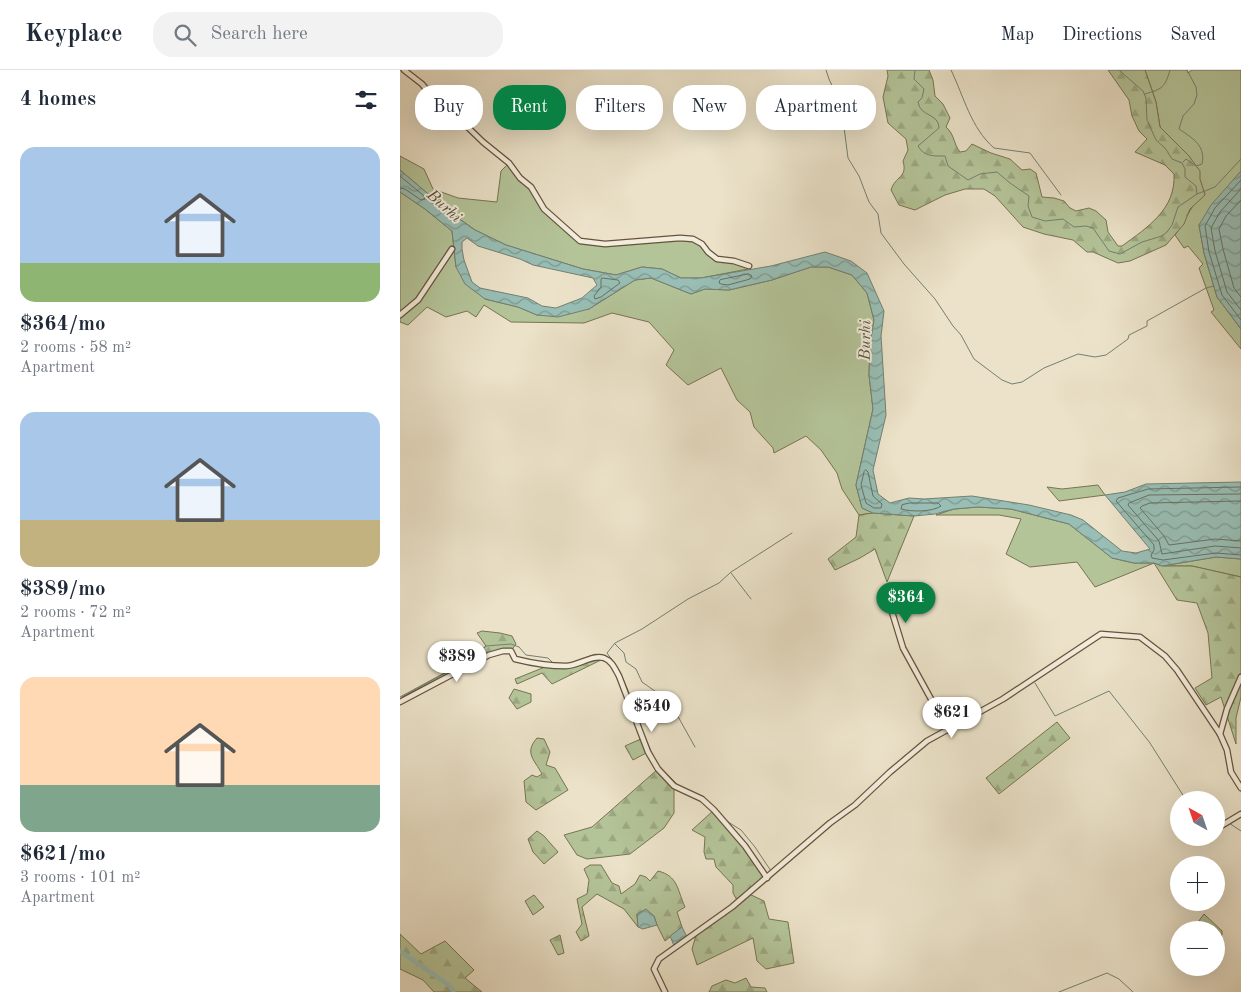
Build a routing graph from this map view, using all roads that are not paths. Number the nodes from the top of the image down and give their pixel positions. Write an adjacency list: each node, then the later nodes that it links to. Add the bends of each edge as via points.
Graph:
1 (404, 70): 3 (street, via 422,84 439,105 450,110 509,163 531,187 544,209 580,242 606,244 693,239 717,259)
2 (452, 248): 4 (street, via 418,300)
3 (749, 266)
4 (400, 315)
5 (886, 589): 8 (street, via 903,648)
6 (1241, 677): 9 (street)
7 (400, 702): 13 (street, via 489,655 503,651 511,651 515,659 550,665 568,666 605,658 613,664 619,676 648,752 658,769 674,786 702,799 714,810)
8 (948, 730): 9 (street, via 1003,699 1101,634 1140,638 1165,656); 13 (street, via 927,741)
9 (1220, 734): 10 (street, via 1231,772)
10 (1241, 788)
11 (1241, 814): 12 (street)
12 (1225, 824)
13 (767, 878): 14 (street, via 724,914 659,958 654,969)
14 (665, 992)

